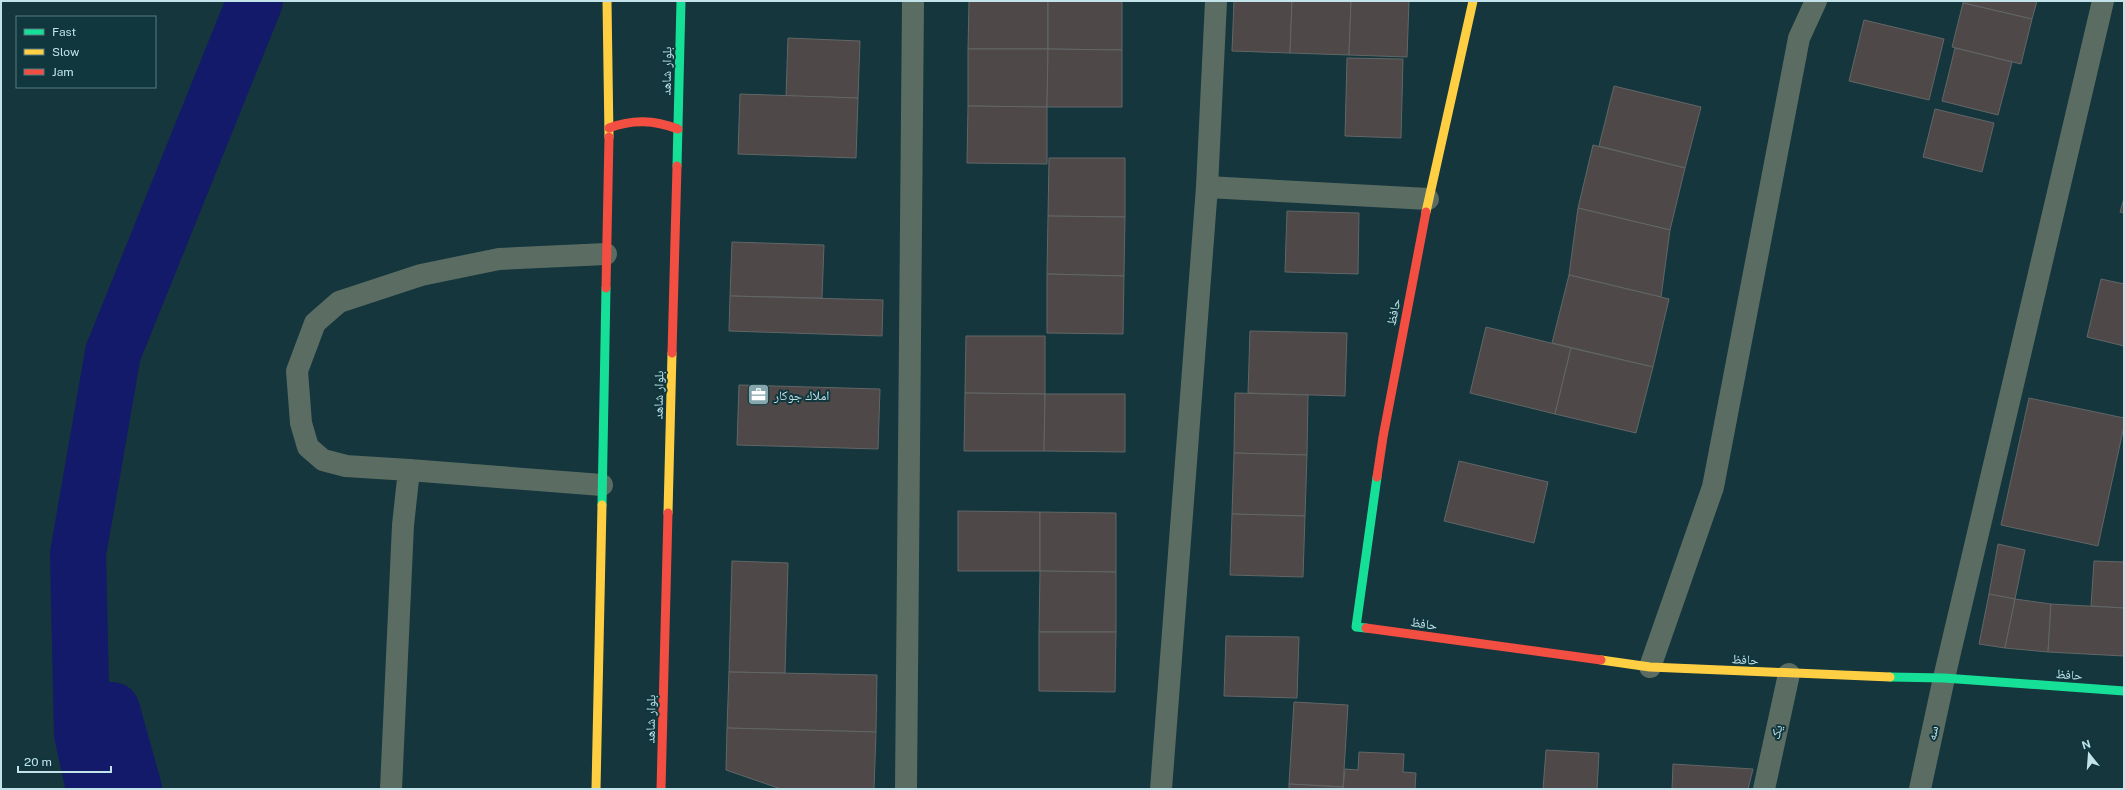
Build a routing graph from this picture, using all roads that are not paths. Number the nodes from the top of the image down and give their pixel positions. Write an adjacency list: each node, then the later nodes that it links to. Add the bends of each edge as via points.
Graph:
1 (607, 1): 8 (main road)
2 (681, 1): 9 (main road, بلوار شاهد)
3 (913, 1): 22 (street)
4 (1216, 1): 10 (street)
5 (1473, 1): 11 (main road, حافظ)
6 (1816, 1): 15 (street, via 1799,38 1713,487)
7 (2104, 1): 17 (street, سه)
8 (609, 128): 9 (main road, via 626,121 643,120 661,122); 12 (main road)
9 (678, 129): 21 (main road, بلوار شاهد)
10 (1207, 187): 11 (street); 23 (street)
11 (1428, 199): 15 (main road, حافظ, via 1382,437 1356,627)
12 (606, 254): 13 (street, via 499,259 422,275 339,302 315,323 297,371 301,423 308,447 323,460 346,466); 14 (main road)
13 (409, 470): 14 (street); 19 (street, via 403,518)
14 (602, 485): 20 (main road)
15 (1650, 667): 16 (main road, حافظ)
16 (1789, 674): 17 (main road, حافظ); 24 (street, یک)
17 (1944, 678): 18 (main road, حافظ); 25 (street, سه)
18 (2124, 691)
19 (391, 789)
20 (596, 789)
21 (661, 789)
22 (906, 789)
23 (1161, 789)
24 (1764, 789)
25 (1920, 789)

